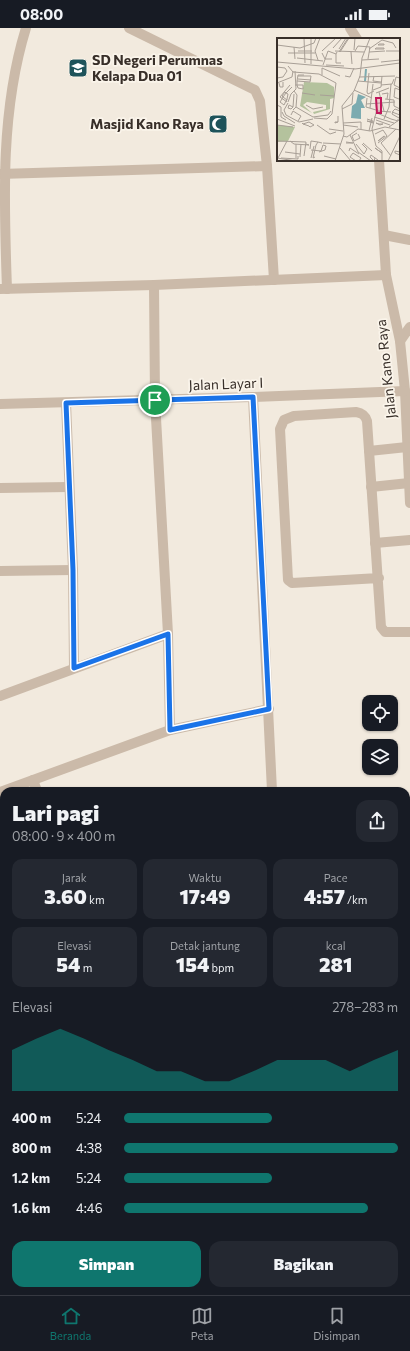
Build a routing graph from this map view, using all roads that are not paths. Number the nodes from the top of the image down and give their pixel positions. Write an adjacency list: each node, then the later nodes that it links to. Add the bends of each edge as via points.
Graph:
1 (26, 28): 7 (street, via 14,71)
2 (129, 28): 6 (street, via 255,90 260,101)
3 (350, 28): 4 (street)
4 (356, 38)
5 (379, 161): 8 (street, Jalan Kano Raya)
6 (267, 166): 7 (street); 11 (street)
7 (2, 174): 13 (street)
8 (384, 235): 9 (street); 10 (street, Jalan Kano Raya)
9 (410, 240)
10 (386, 275): 11 (street); 15 (street, Jalan Kano Raya)
11 (274, 280): 12 (street)
12 (154, 285): 13 (street); 18 (street)
13 (3, 289)
14 (410, 327): 15 (street)
15 (400, 341): 16 (street, Jalan Kano Raya)
16 (405, 391): 17 (street, Jalan Layar I); 21 (street, Jalan Kano Raya)
17 (253, 397): 18 (street, Jalan Layar I); 37 (street)
18 (155, 400): 19 (street, Jalan Layar I); 34 (street)
19 (66, 403): 20 (street, Jalan Layar I); 25 (street)
20 (0, 404)
21 (407, 447): 22 (street); 23 (street, Jalan Kano Raya)
22 (369, 451): 24 (street); 32 (street, via 367,421 361,413 294,416 284,420 281,425 289,582)
23 (409, 482): 24 (street); 27 (street, Jalan Kano Raya)
24 (371, 486): 29 (street)
25 (68, 487): 26 (street); 30 (street)
26 (0, 488)
27 (410, 503)
28 (410, 540): 29 (street)
29 (375, 542): 32 (street)
30 (73, 570): 31 (street); 35 (street)
31 (0, 571)
32 (379, 578): 33 (street, via 383,630)
33 (410, 632)
34 (168, 634): 35 (street); 38 (street)
35 (74, 668): 36 (street)
36 (0, 696)
37 (269, 709): 38 (street); 42 (street)
38 (170, 730): 39 (street)
39 (33, 780): 40 (street); 41 (street)
40 (14, 787)
41 (36, 787)
42 (272, 787)

